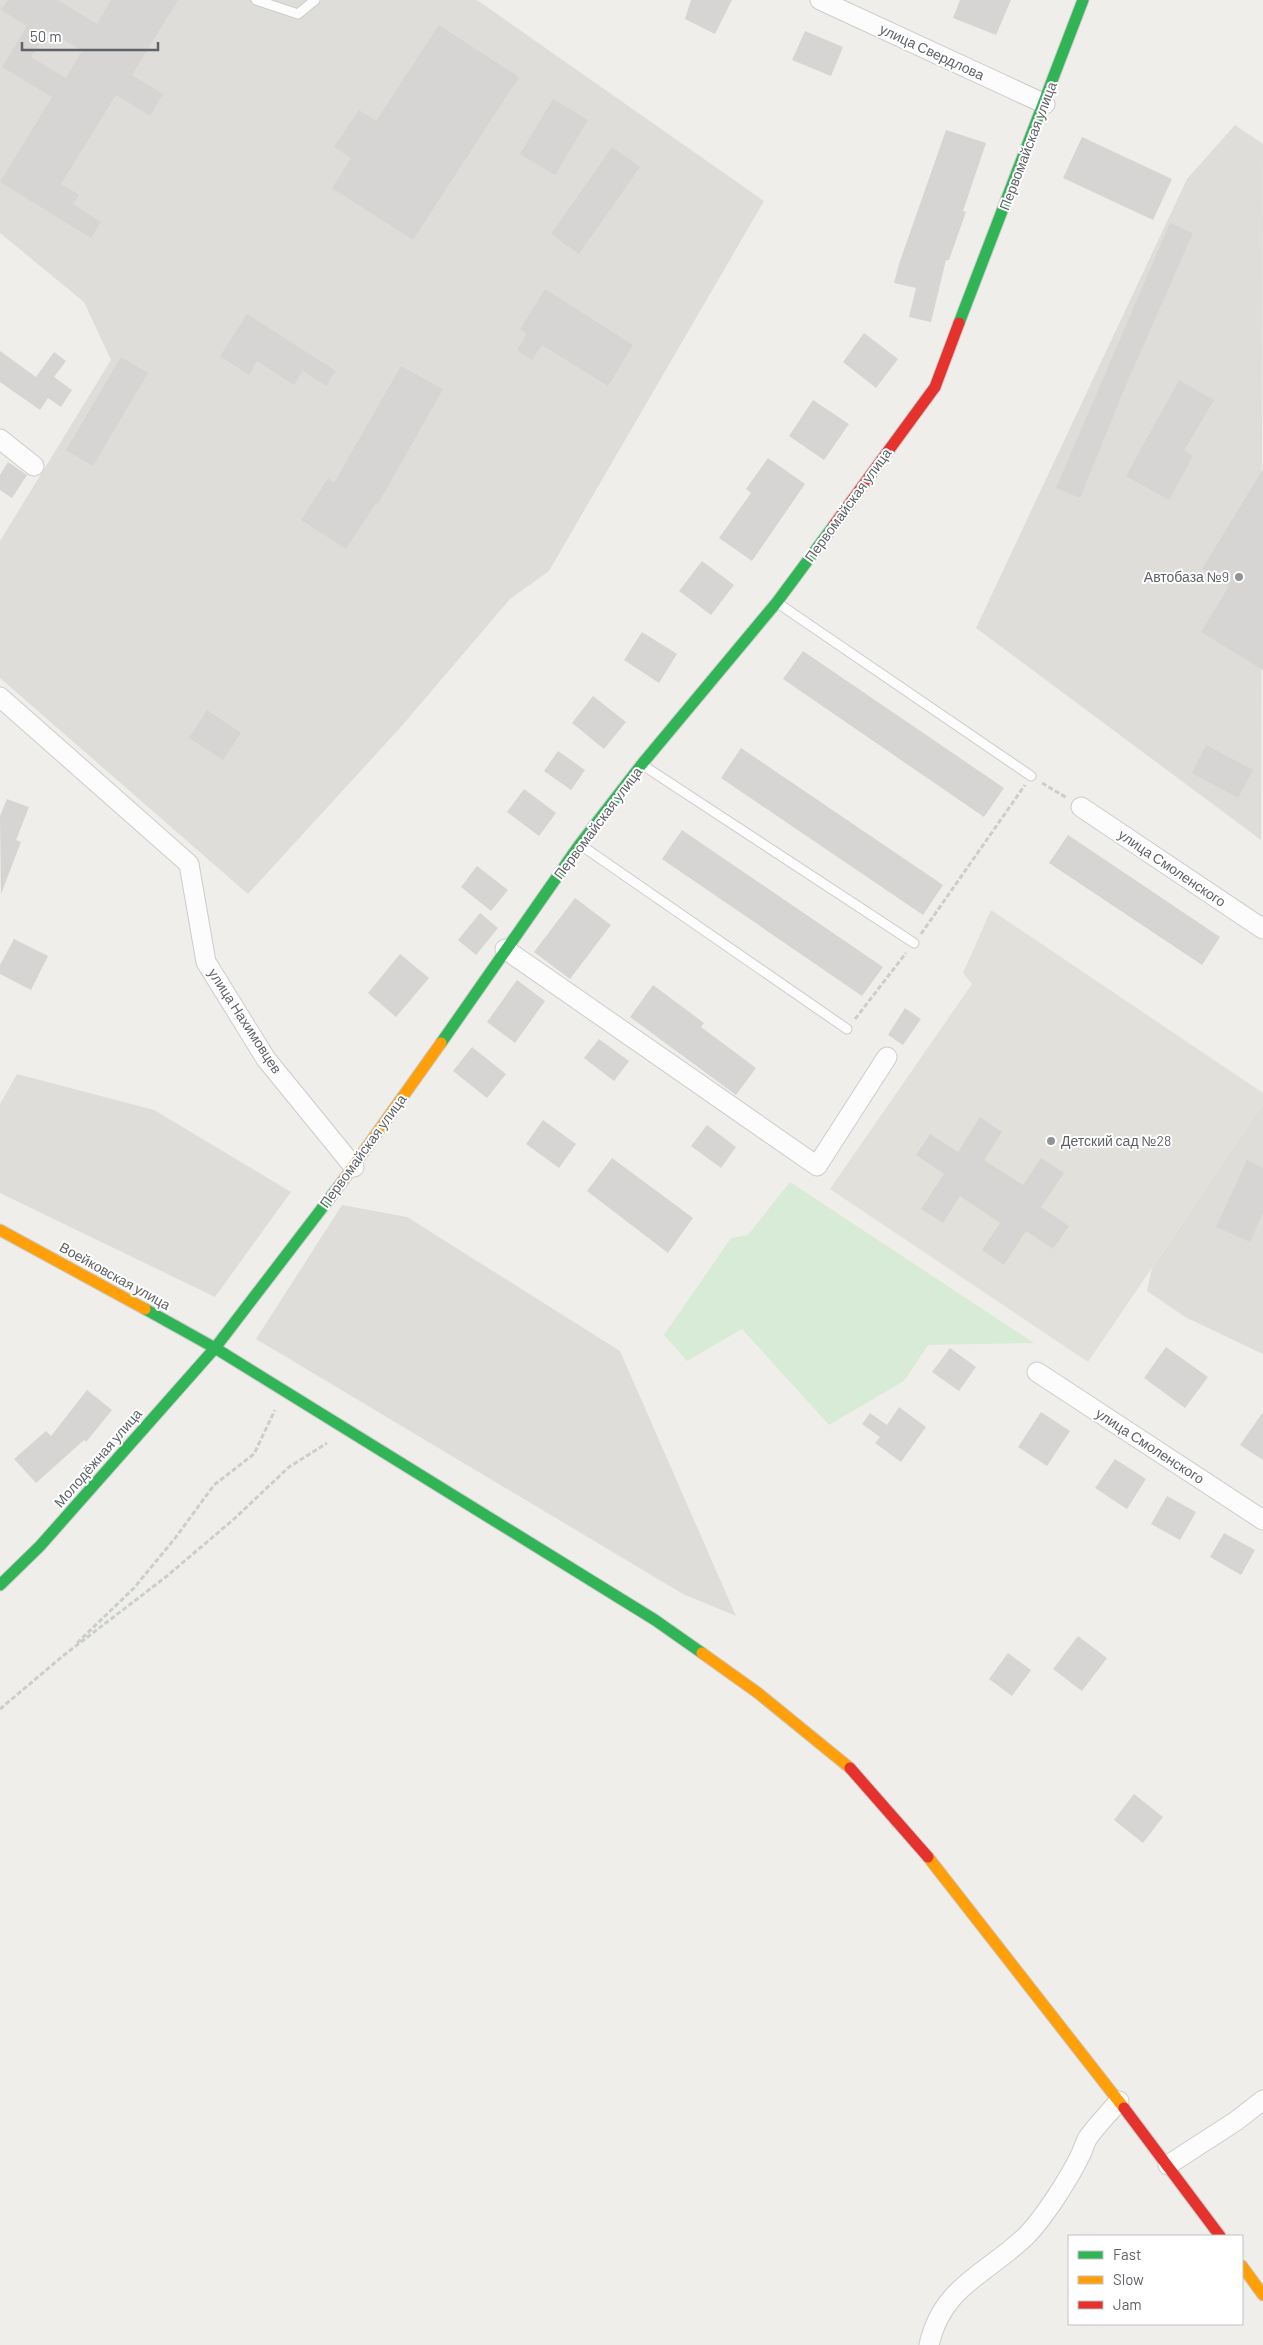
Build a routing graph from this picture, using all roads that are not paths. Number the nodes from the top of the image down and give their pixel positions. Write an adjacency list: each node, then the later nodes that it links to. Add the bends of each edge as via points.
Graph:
1 (256, 0): 2 (lane, via 298,14)
2 (315, 0)
3 (820, 0): 5 (street, улица Свердлова)
4 (1083, 0): 5 (street, Первомайская улица)
5 (1045, 104): 8 (street, Первомайская улица, via 935,387)
6 (0, 439): 7 (street)
7 (34, 466)
8 (777, 602): 10 (street, Первомайская улица); 11 (lane)
9 (0, 697): 19 (street, улица Нахимовцев, via 189,864 206,962 266,1059)
10 (642, 764): 13 (street, Первомайская улица); 15 (lane)
11 (1031, 776)
12 (1081, 807): 14 (street, улица Смоленского)
13 (580, 844): 16 (street, Первомайская улица); 17 (lane)
14 (1263, 929)
15 (914, 943)
16 (506, 949): 18 (street, via 817,1166); 19 (street, Первомайская улица)
17 (847, 1029)
18 (887, 1057)
19 (354, 1167): 21 (street, Первомайская улица)
20 (0, 1230): 21 (street, Воейковская улица)
21 (215, 1348): 24 (street, Молодёжная улица, via 40,1546); 26 (street, Воейковская улица, via 655,1620 758,1693 848,1766 916,1842)
22 (1037, 1372): 23 (street, улица Смоленского)
23 (1263, 1520)
24 (0, 1585)
25 (1263, 2100): 27 (street, via 1236,2122)
26 (1119, 2101): 27 (street, Воейковская улица); 31 (street, via 1087,2139 1052,2202 1026,2236 967,2282 944,2305)
27 (1168, 2165): 28 (street, Воейковская улица)
28 (1219, 2235)
29 (1243, 2267): 30 (street)
30 (1263, 2295)
31 (929, 2345)

